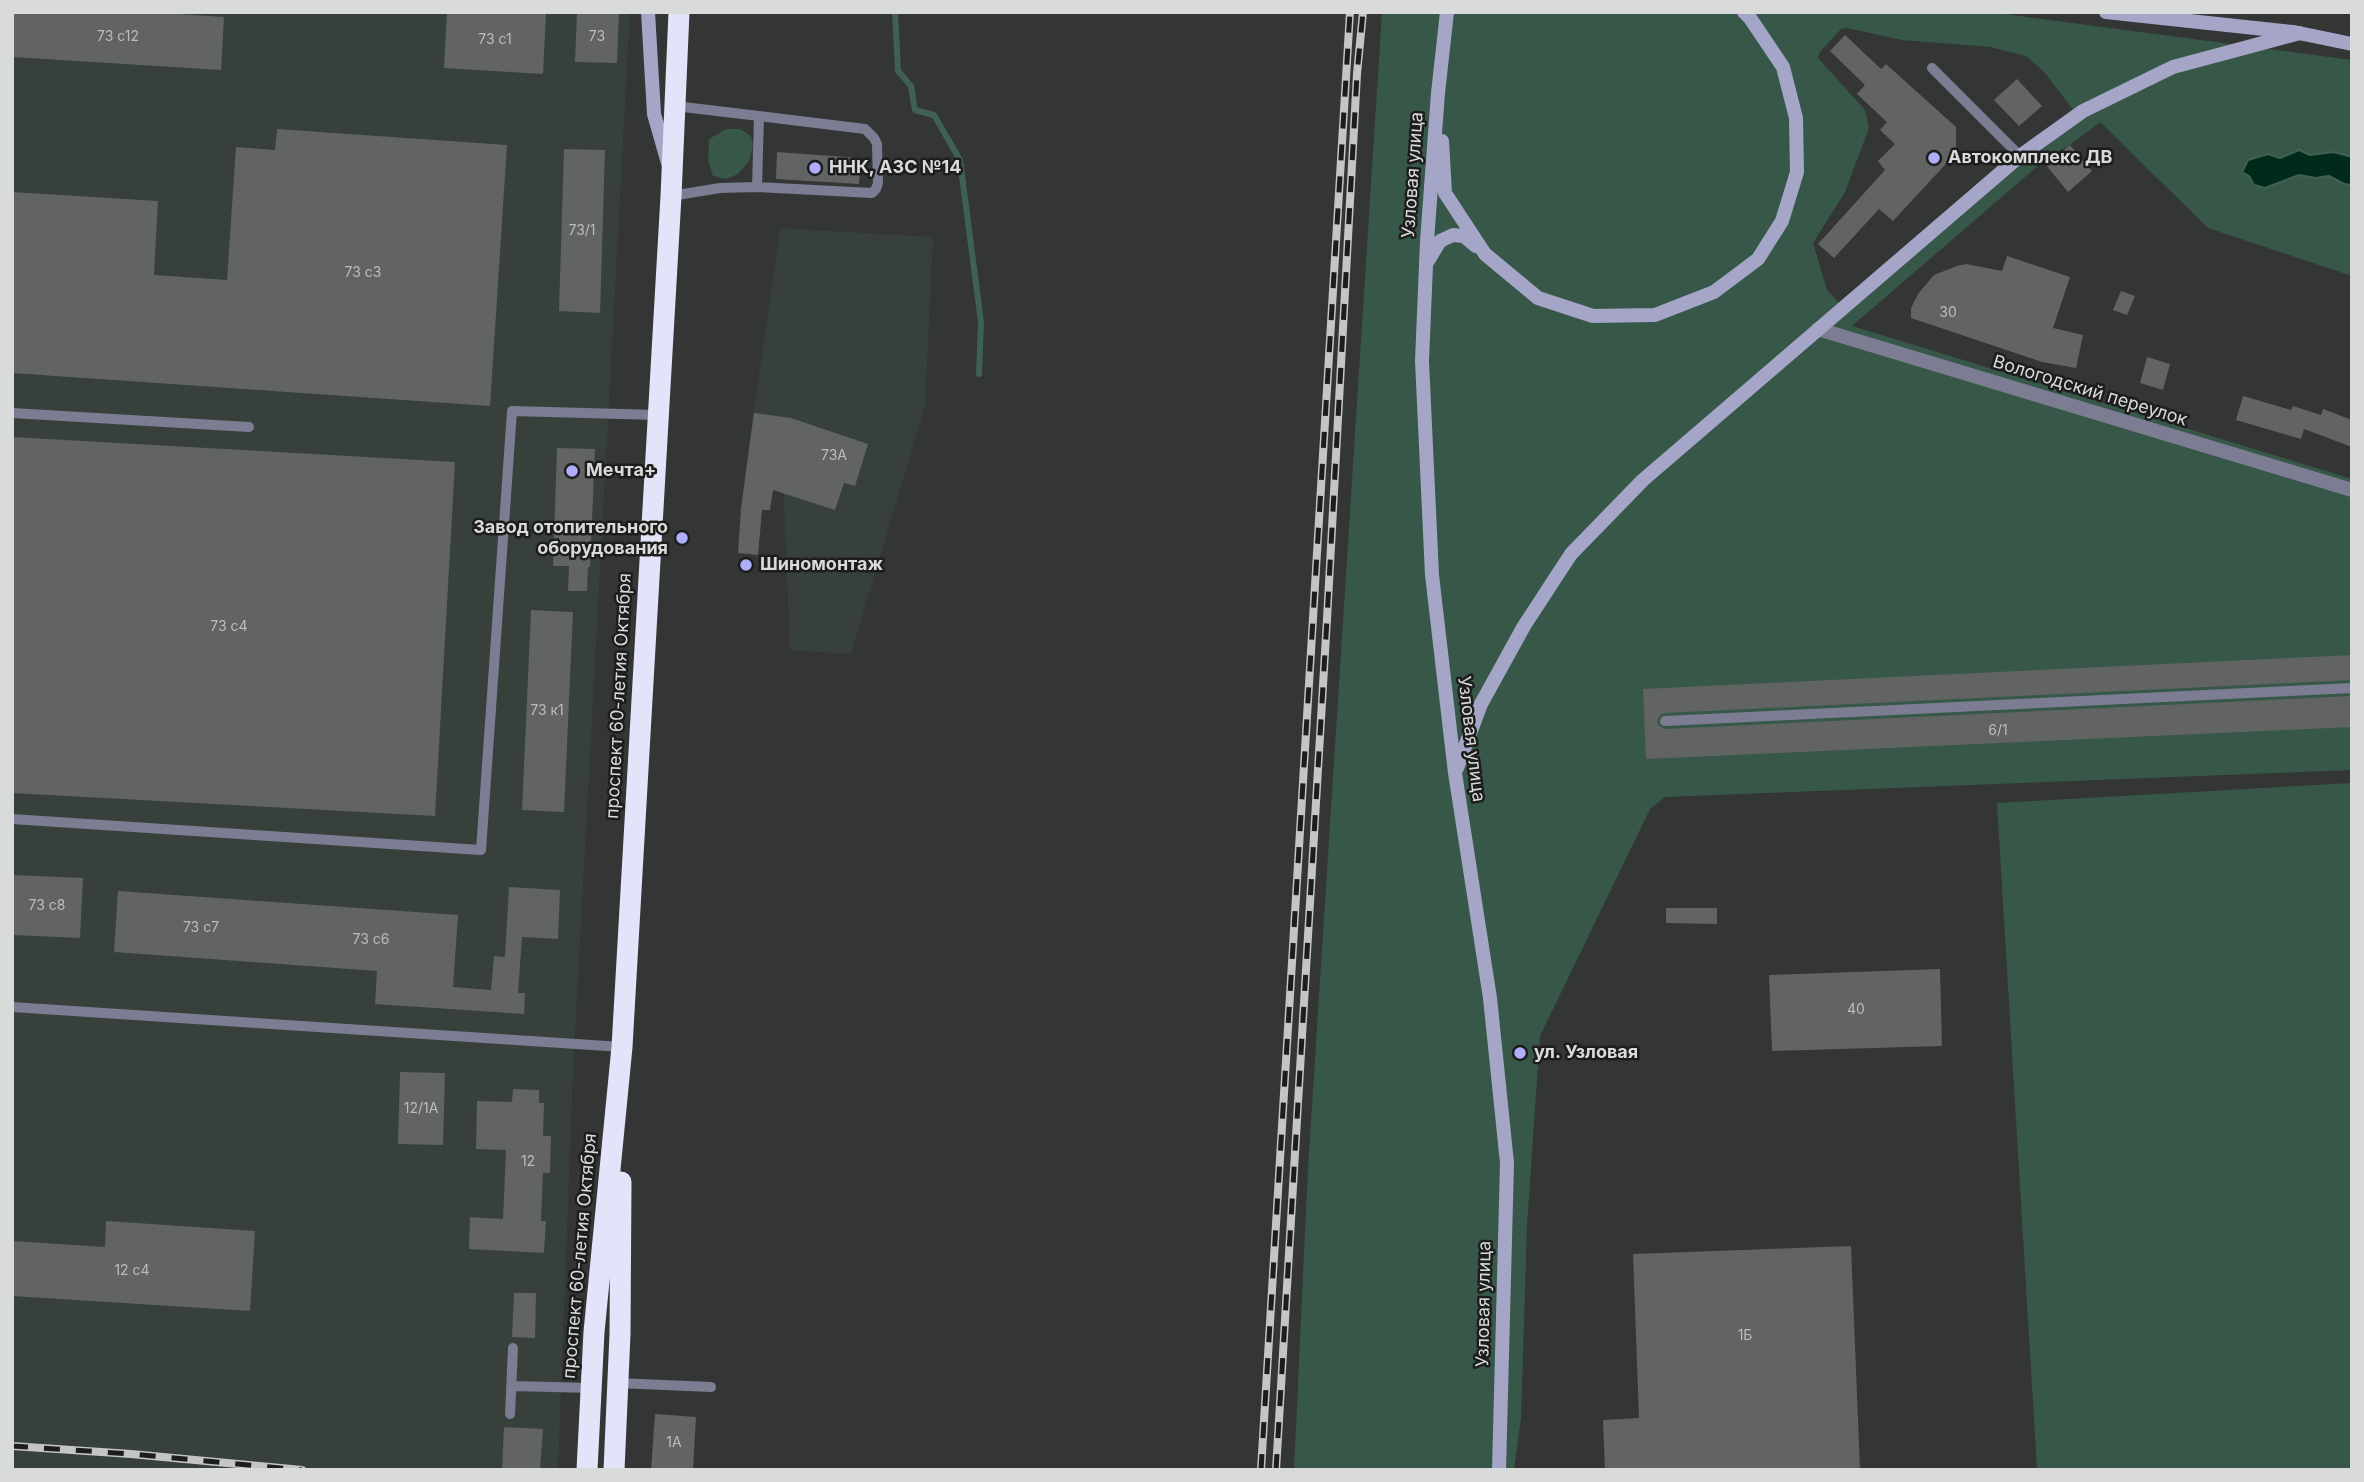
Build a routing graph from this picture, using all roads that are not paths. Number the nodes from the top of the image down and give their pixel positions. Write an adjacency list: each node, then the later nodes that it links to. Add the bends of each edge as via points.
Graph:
1 (648, 12): 16 (street, via 654,114)
2 (679, 12): 10 (highway, проспект 60-летия Октября)
3 (688, 12): 10 (highway)
4 (1447, 12): 12 (street, Узловая улица)
5 (1744, 12): 19 (street, via 1783,67 1796,118 1797,172 1782,222 1758,259 1714,292 1655,315 1593,316 1538,298)
6 (2106, 12): 8 (street)
7 (2178, 12): 8 (street)
8 (2300, 33): 9 (street); 15 (street, via 2173,68 2083,111)
9 (2352, 44)
10 (677, 52): 13 (highway, проспект 60-летия Октября)
11 (1932, 68): 15 (lane)
12 (1438, 93): 19 (street, via 1446,192); 20 (street, Узловая улица)
13 (675, 106): 14 (lane); 16 (highway, проспект 60-летия Октября)
14 (760, 116): 17 (lane); 17 (lane, via 864,129 877,144 878,183 872,193)
15 (2020, 156): 21 (street)
16 (671, 173): 18 (highway, проспект 60-летия Октября)
17 (757, 187): 18 (lane)
18 (671, 197): 23 (highway, проспект 60-летия Октября)
19 (1485, 254): 20 (street, via 1464,236 1453,235 1440,241)
20 (1426, 263): 28 (street, Узловая улица, via 1422,361 1432,575)
21 (1818, 329): 25 (street, Вологодский переулок); 28 (street, via 1643,480 1571,554 1481,704)
22 (12, 413): 24 (lane)
23 (658, 415): 29 (lane, via 512,411 481,850); 31 (highway, проспект 60-летия Октября)
24 (249, 427)
25 (2352, 490)
26 (2352, 688): 27 (lane)
27 (1665, 721)
28 (1455, 773): 40 (street, Узловая улица, via 1490,998 1507,1163)
29 (12, 819)
30 (12, 1007): 31 (lane)
31 (622, 1047): 33 (highway, проспект 60-летия Октября); 36 (highway, проспект 60-летия Октября)
32 (513, 1348): 34 (lane)
33 (618, 1383): 35 (lane); 39 (highway, проспект 60-летия Октября)
34 (512, 1386): 36 (lane); 37 (lane)
35 (711, 1387)
36 (592, 1388): 38 (highway, проспект 60-летия Октября)
37 (510, 1414)
38 (587, 1470)
39 (614, 1470)
40 (1499, 1470)

